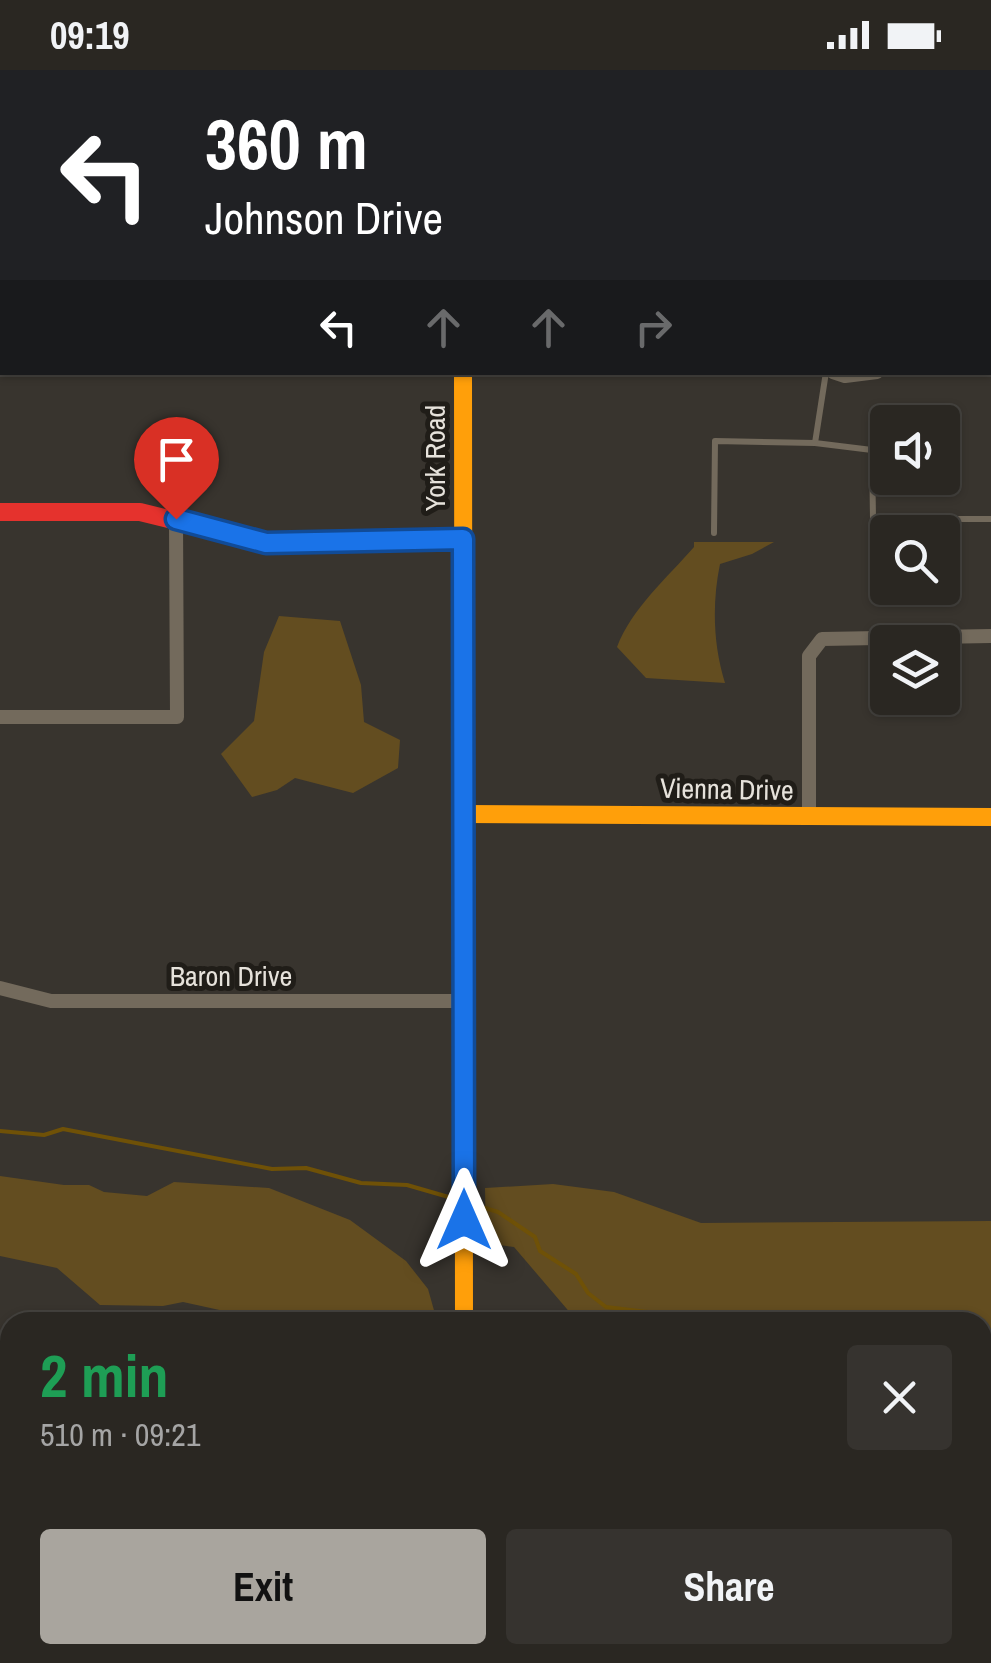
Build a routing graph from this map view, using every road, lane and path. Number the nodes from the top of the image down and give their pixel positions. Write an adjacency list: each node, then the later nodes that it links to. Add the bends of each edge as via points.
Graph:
1 (463, 375): 8 (street, York Road)
2 (826, 375): 3 (lane)
3 (815, 443): 6 (lane, via 872,450 873,519); 7 (lane, via 715,440)
4 (0, 512): 5 (street, via 140,512)
5 (176, 519): 8 (street, via 266,543); 10 (street, via 178,717)
6 (991, 519)
7 (714, 533)
8 (463, 539): 11 (street, York Road)
9 (991, 636): 13 (street, via 822,639 809,656)
10 (0, 717)
11 (463, 814): 13 (street, Vienna Drive); 15 (street, York Road)
12 (991, 817): 13 (street, Vienna Drive)
13 (809, 818)
14 (0, 988): 15 (street, Baron Drive, via 51,1001)
15 (463, 1002): 16 (street, York Road)
16 (464, 1312)

